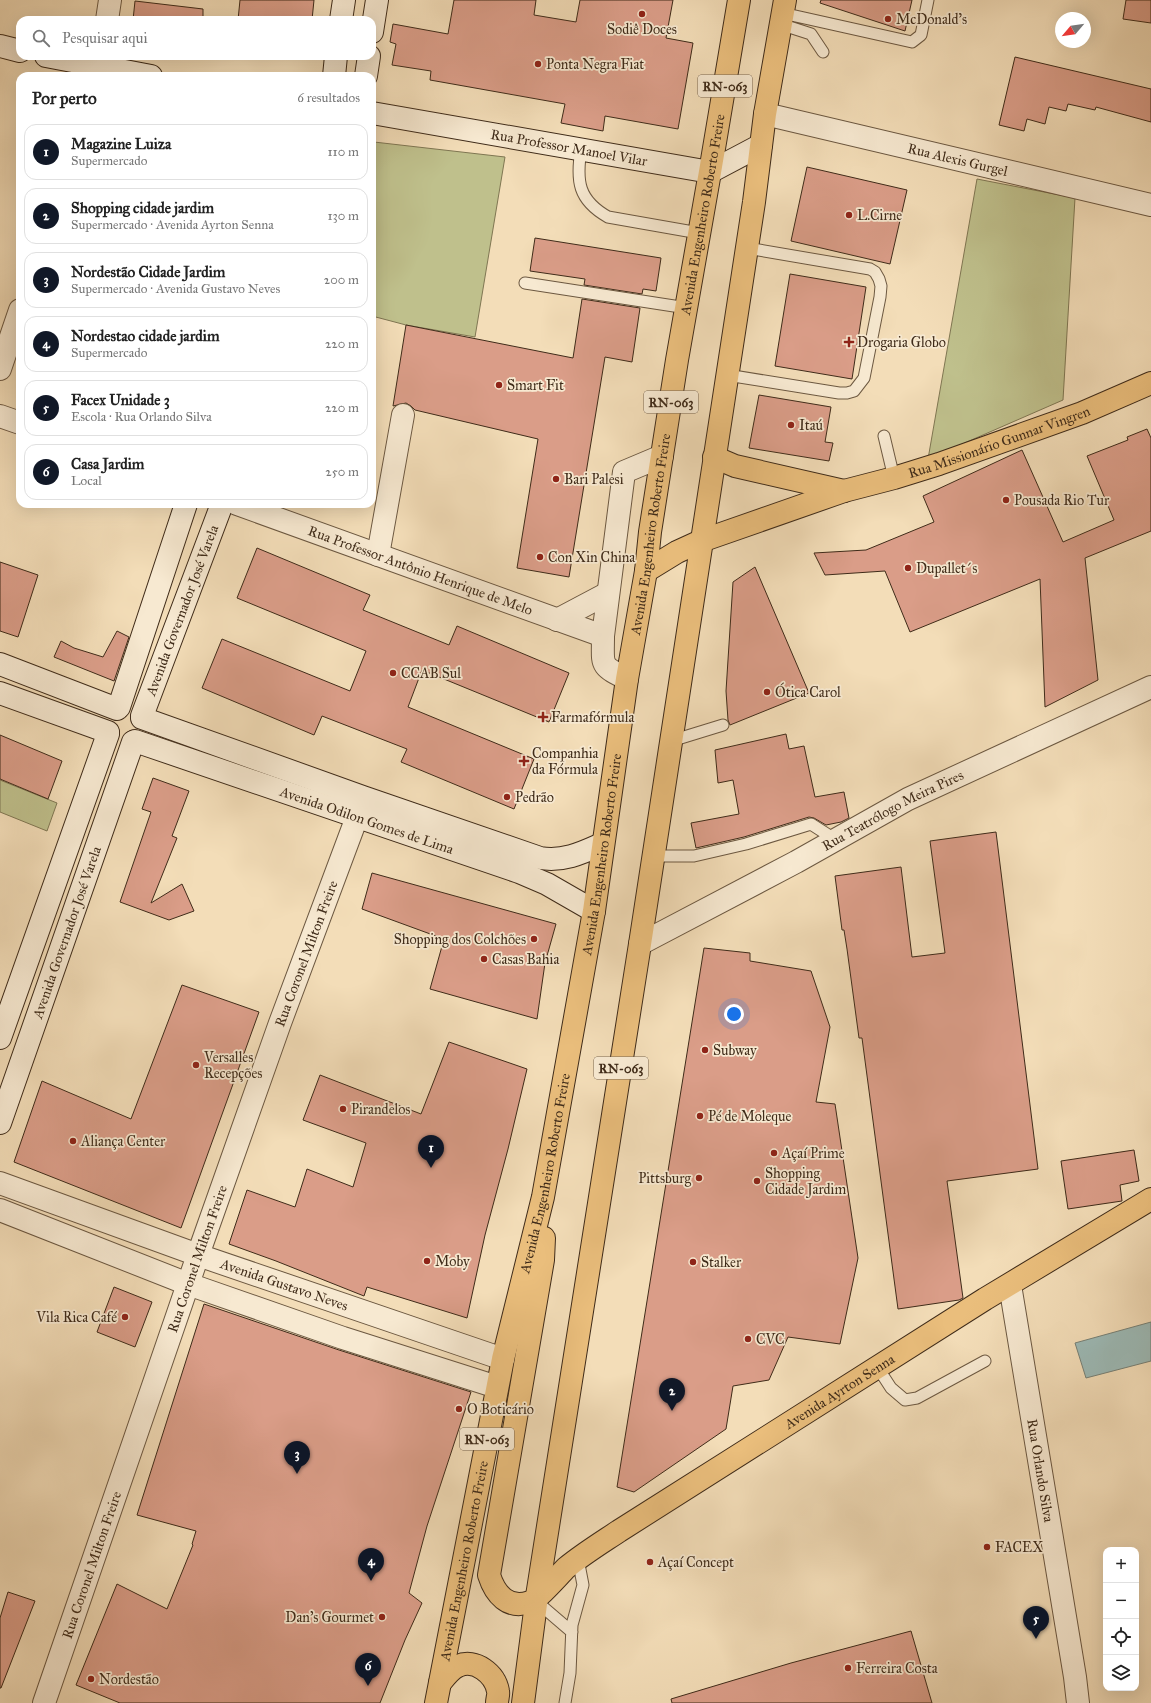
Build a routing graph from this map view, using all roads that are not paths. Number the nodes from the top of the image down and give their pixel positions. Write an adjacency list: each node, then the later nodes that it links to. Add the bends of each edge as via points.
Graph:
1 (110, 0): 7 (street)
2 (344, 0): 8 (street)
3 (377, 0): 9 (street)
4 (739, 0): 24 (main road, Avenida Engenheiro Roberto Freire / RN-063)
5 (928, 0): 6 (lane, via 921,35 912,42)
6 (782, 13): 12 (lane, via 811,34); 21 (main road, RN-063)
7 (108, 16)
8 (342, 16)
9 (374, 16)
10 (0, 46): 11 (street)
11 (16, 50)
12 (823, 52)
13 (68, 60): 16 (street)
14 (336, 60): 18 (street)
15 (368, 60): 19 (street)
16 (101, 66): 17 (street)
17 (131, 72)
18 (334, 72)
19 (367, 72)
20 (376, 114): 23 (street, Rua Professor Manoel Vilar)
21 (764, 114): 22 (main road, RN-063); 25 (street, Rua Alexis Gurgel)
22 (761, 145): 24 (street); 27 (main road, RN-063)
23 (581, 149): 24 (street, Rua Professor Manoel Vilar); 26 (lane, via 579,184 585,198 595,210 608,217)
24 (710, 172): 26 (main road, Avenida Engenheiro Roberto Freire / RN-063)
25 (1151, 205)
26 (699, 234): 29 (main road, Avenida Engenheiro Roberto Freire / RN-063)
27 (747, 248): 32 (main road, RN-063); 32 (lane, via 870,269 879,278 880,297 864,378 854,391 838,393)
28 (525, 283): 29 (lane)
29 (687, 308): 38 (main road, Avenida Engenheiro Roberto Freire / RN-063)
30 (16, 322): 31 (street)
31 (0, 369)
32 (727, 375): 39 (main road, RN-063)
33 (1151, 383): 40 (main road, Rua Missionário Gunnar Vingren, via 1082,414)
34 (403, 415): 46 (street)
35 (0, 416): 36 (street)
36 (16, 422)
37 (884, 436): 40 (lane)
38 (662, 456): 47 (main road, Avenida Engenheiro Roberto Freire / RN-063); 48 (street, via 624,472)
39 (714, 457): 41 (main road, Rua Missionário Gunnar Vingren, via 735,466); 45 (main road, RN-063)
40 (894, 478): 41 (main road, Rua Missionário Gunnar Vingren)
41 (844, 491): 45 (main road, Rua Missionário Gunnar Vingren)
42 (185, 508): 55 (street, Avenida Governador José Varela)
43 (220, 508): 56 (street, Avenida Governador José Varela)
44 (249, 508): 46 (street, Rua Professor Antônio Henrique de Melo)
45 (701, 541): 47 (main road, Rua Missionário Gunnar Vingren); 59 (main road, RN-063)
46 (378, 555): 49 (street, Rua Professor Antônio Henrique de Melo)
47 (646, 571): 52 (main road, Avenida Engenheiro Roberto Freire / RN-063)
48 (608, 593): 49 (street); 50 (street)
49 (557, 620): 50 (street, Rua Professor Antônio Henrique de Melo)
50 (602, 636): 52 (street, via 603,661 607,669)
51 (0, 664): 55 (street)
52 (627, 679): 63 (main road, Avenida Engenheiro Roberto Freire / RN-063)
53 (1151, 687): 62 (street, Rua Teatrólogo Meira Pires, via 908,799)
54 (0, 693): 58 (street)
55 (118, 708): 56 (street, via 132,708); 58 (street, via 111,712 108,718)
56 (142, 717): 60 (street, via 143,731); 63 (street, Avenida Odilon Gomes de Lima, via 540,858 551,860 569,857)
57 (723, 725): 59 (lane)
58 (108, 733): 60 (street, via 119,743); 67 (street, Avenida Governador José Varela)
59 (671, 741): 64 (main road, RN-063)
60 (134, 742): 61 (street, Avenida Odilon Gomes de Lima); 68 (street, Avenida Governador José Varela)
61 (357, 817): 65 (street, Avenida Odilon Gomes de Lima, via 519,872 547,884); 73 (street, Rua Coronel Milton Freire, via 280,1023)
62 (836, 840): 64 (lane, via 811,824 746,844 694,856); 66 (street, Rua Teatrólogo Meira Pires)
63 (602, 844): 65 (main road, Avenida Engenheiro Roberto Freire / RN-063)
64 (654, 856): 66 (main road, RN-063)
65 (594, 911): 70 (main road, Avenida Engenheiro Roberto Freire / RN-063)
66 (640, 944): 83 (main road, RN-063)
67 (0, 1038)
68 (0, 1123)
69 (0, 1182): 73 (street, Avenida Gustavo Neves)
70 (543, 1197): 78 (main road, Avenida Engenheiro Roberto Freire / RN-063); 83 (main road, Avenida Ayrton Senna, via 543,1260 489,1576 493,1588 507,1601 518,1604)
71 (1151, 1199): 75 (main road, Avenida Ayrton Senna)
72 (0, 1210): 74 (street)
73 (198, 1255): 74 (street, Rua Coronel Milton Freire); 76 (street, Avenida Gustavo Neves)
74 (188, 1284): 77 (street); 86 (street, Rua Coronel Milton Freire)
75 (1010, 1285): 80 (main road, Avenida Ayrton Senna); 90 (street, Rua Orlando Silva)
76 (351, 1308): 77 (street); 78 (street, Avenida Gustavo Neves)
77 (343, 1338): 81 (street)
78 (503, 1359): 81 (main road, Avenida Engenheiro Roberto Freire / RN-063)
79 (985, 1361): 80 (lane, via 917,1398 905,1400 891,1388)
80 (878, 1368): 82 (main road, Avenida Ayrton Senna, via 619,1530)
81 (497, 1387): 85 (main road, Avenida Engenheiro Roberto Freire / RN-063)
82 (578, 1559): 83 (main road, Avenida Ayrton Senna); 84 (lane, via 583,1585)
83 (537, 1599): 84 (lane); 88 (main road, RN-063)
84 (572, 1632): 89 (lane, via 570,1673)
85 (438, 1693): 87 (main road, via 458,1666 467,1663 478,1665 494,1682 498,1691)
86 (44, 1703)
87 (497, 1703)
88 (523, 1703)
89 (565, 1703)
90 (1078, 1703)

